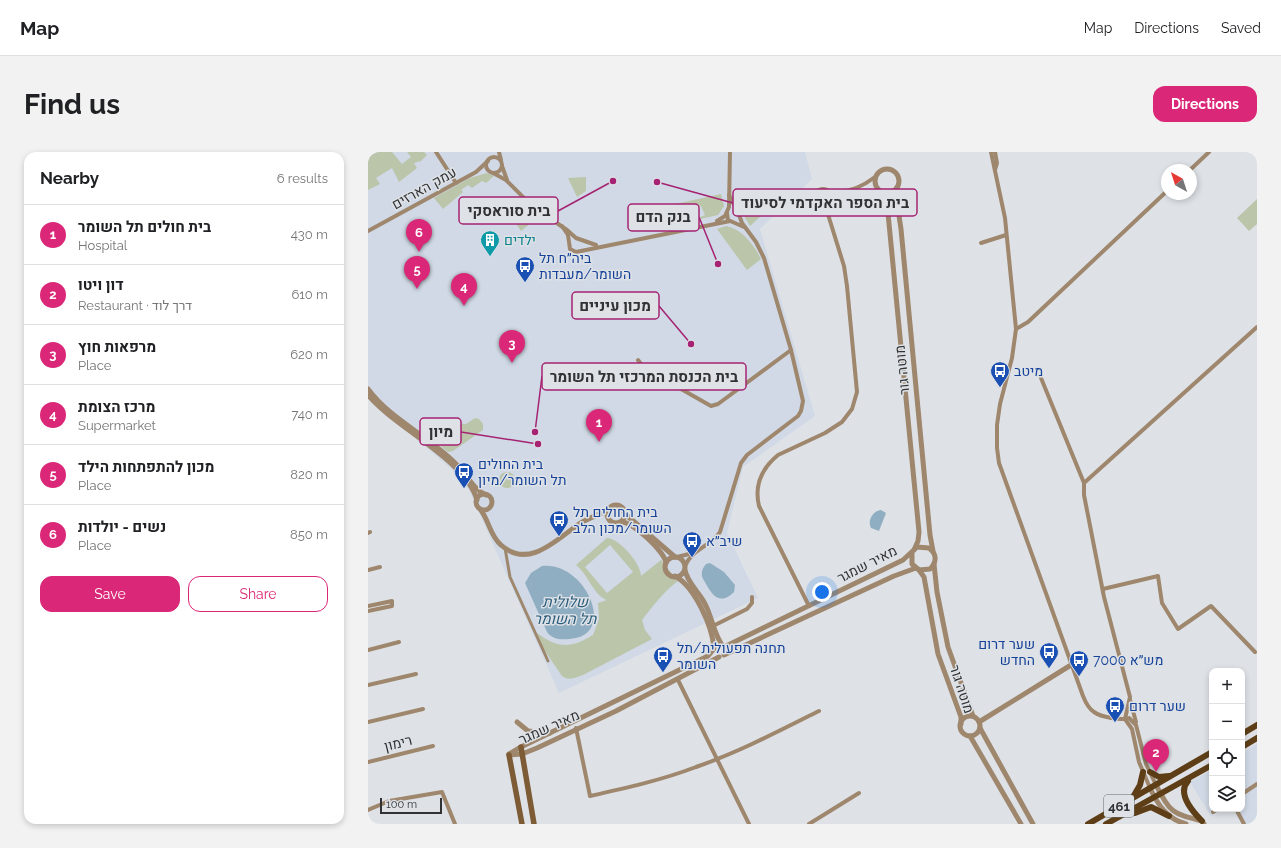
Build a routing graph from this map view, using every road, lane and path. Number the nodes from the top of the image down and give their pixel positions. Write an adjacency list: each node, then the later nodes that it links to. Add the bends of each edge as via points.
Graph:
1 (436, 152): 16 (street)
2 (495, 152): 8 (street, עמק הארזים)
3 (499, 152): 9 (street)
4 (730, 152): 20 (street)
5 (992, 152): 11 (street)
6 (996, 152): 11 (street, via 997,163)
7 (1209, 152): 10 (street)
8 (489, 160): 9 (street, via 496,157); 12 (street, עמק הארזים); 13 (street, via 487,166)
9 (501, 163): 13 (street, via 499,171); 15 (street)
10 (1196, 164)
11 (994, 171): 32 (street, via 1005,218)
12 (476, 172): 13 (street); 16 (street, עמק הארזים)
13 (492, 172): 15 (street)
14 (875, 177): 17 (street, מוטה גור, via 883,170 891,170 898,177); 18 (street, via 854,189 844,192); 19 (street, מוטה גור, via 874,183)
15 (508, 182): 29 (street, via 527,202)
16 (456, 183): 31 (street, עמק הארזים)
17 (898, 187): 19 (street, via 890,193); 57 (street, מוטה גור, via 896,196)
18 (830, 191): 22 (street); 23 (street, via 820,189 814,196 816,206)
19 (880, 192): 22 (street, via 866,191); 59 (street, מוטה גור, via 887,203 919,532)
20 (729, 195): 24 (street); 25 (street)
21 (1161, 197): 39 (street, via 1028,322)
22 (832, 202): 23 (street)
23 (826, 208): 71 (street, via 844,266 857,383 855,401 847,416 834,428 778,455 771,461 760,476 757,490 759,506)
24 (736, 210): 25 (street, via 733,208); 26 (street)
25 (727, 212): 27 (street, via 727,218); 28 (street)
26 (739, 214): 27 (street, via 738,219); 30 (street)
27 (732, 221): 28 (street); 30 (street)
28 (713, 223): 36 (street)
29 (562, 226): 33 (street); 34 (street)
30 (744, 228): 40 (street, via 762,253)
31 (368, 232)
32 (1006, 235): 35 (street); 39 (street)
33 (578, 239): 34 (street); 36 (street, via 593,245); 37 (street, via 582,244)
34 (569, 242): 37 (street, via 572,250)
35 (981, 243)
36 (602, 245): 37 (street)
37 (580, 250)
38 (1257, 327): 45 (street)
39 (1016, 329): 81 (street, via 1012,358 1000,404 997,448 1005,480)
40 (791, 350): 41 (street, via 714,406 707,405 644,368); 58 (street, via 803,395 801,411 793,421 744,458 737,471 720,532)
41 (638, 360)
42 (1042, 378): 45 (street)
43 (368, 389): 46 (street, via 386,408 450,458 479,491)
44 (368, 395): 47 (street, via 388,415 450,463 471,487)
45 (1084, 483): 68 (street, via 1084,495)
46 (486, 495): 47 (street, via 480,496); 48 (street, via 491,500)
47 (477, 500): 49 (street)
48 (491, 505): 49 (street, via 487,510); 55 (street, via 488,516)
49 (480, 509): 55 (street)
50 (609, 509): 51 (street, via 618,506); 52 (street); 53 (street)
51 (624, 513): 54 (street, via 624,518); 60 (street)
52 (594, 517): 53 (street); 56 (street, via 582,522 552,546 541,551 524,554)
53 (608, 520): 54 (street, via 613,523)
54 (620, 522): 61 (street, via 627,522 635,528 661,553)
55 (490, 529): 56 (street)
56 (504, 548): 80 (street, via 510,577)
57 (933, 551): 59 (street, via 926,546 917,547); 62 (street, via 936,558)
58 (695, 552): 60 (street); 64 (street)
59 (913, 552): 65 (street, via 911,562); 71 (street, מאיר שמגר, via 904,560)
60 (676, 557): 61 (street); 64 (street, via 682,559)
61 (666, 563): 67 (street, via 667,572)
62 (934, 564): 65 (street, via 926,570); 90 (street, מוטה גור, via 948,647)
63 (380, 567): 66 (street)
64 (685, 568): 67 (street, via 681,574); 73 (street, via 687,578 704,601)
65 (917, 569): 79 (street, מאיר שמגר, via 908,569); 95 (street, מוטה גור, via 924,577 938,654 961,717)
66 (368, 570)
67 (675, 576): 76 (street, via 682,581 700,605)
68 (1103, 589): 78 (street, via 1158,576 1162,603 1178,629 1210,606); 85 (street)
69 (752, 597): 73 (street, via 748,609)
70 (368, 606): 72 (street, via 392,601 392,606)
71 (809, 606): 75 (street, מאיר שמגר)
72 (368, 611)
73 (713, 626): 75 (street)
74 (399, 642): 77 (street)
75 (723, 646): 76 (street, via 717,645); 79 (street, via 726,650)
76 (714, 649): 79 (street, via 714,654); 86 (street, מאיר שמגר, via 708,656)
77 (368, 650)
78 (1255, 652)
79 (721, 656): 83 (street, מאיר שמגר)
80 (548, 661)
81 (1071, 665): 91 (street, via 1083,696 1094,712); 94 (street)
82 (416, 674): 84 (street)
83 (678, 680): 88 (street, מאיר שמגר); 110 (street)
84 (368, 685)
85 (1130, 697): 91 (street); 96 (street)
86 (612, 702): 88 (street); 101 (street, מאיר שמגר)
87 (423, 710): 92 (street)
88 (616, 711): 98 (street, מאיר שמגר)
89 (819, 711): 110 (street)
90 (973, 716): 94 (street); 95 (street, via 965,718)
91 (1125, 719): 96 (street, via 1129,718); 113 (street, via 1132,729)
92 (368, 722)
93 (517, 722): 101 (street, via 528,731)
94 (979, 722): 99 (street)
95 (961, 724): 102 (street, via 962,731)
96 (1136, 725): 114 (street)
97 (1257, 725): 100 (main road)
98 (576, 728): 107 (street, מאיר שמגר); 110 (street, via 590,796 657,780)
99 (980, 728): 102 (street, via 977,733); 133 (street, מוטה גור)
100 (1245, 732)
101 (551, 733): 106 (street, מאיר שמגר)
102 (970, 736): 132 (street)
103 (1257, 738): 104 (main road)
104 (1245, 745)
105 (432, 746): 111 (street, רימון)
106 (521, 747): 107 (main road); 109 (street, מאיר שמגר)
107 (522, 754): 109 (street, מאיר שמגר); 129 (main road)
108 (1209, 754): 116 (main road, 461)
109 (508, 755): 128 (main road)
110 (717, 759): 130 (street)
111 (368, 762)
112 (1209, 767): 115 (main road, 461)
113 (1143, 772): 118 (street); 122 (main road, via 1140,785)
114 (1150, 772): 116 (main road, via 1159,777); 118 (street)
115 (1200, 772): 121 (main road, 461); 126 (main road, via 1184,785 1183,793)
116 (1170, 776): 118 (main road, 461)
117 (1257, 784): 119 (street)
118 (1153, 786): 121 (street); 122 (main road, 461)
119 (1245, 792)
120 (859, 793): 131 (street)
121 (1158, 795): 125 (street); 126 (street, via 1176,814); 135 (main road, 461)
122 (1132, 798): 134 (main road, 461)
123 (368, 810): 127 (street, via 389,801 442,792)
124 (1238, 812): 138 (street)
125 (1169, 816): 136 (main road, via 1155,808 1147,807); 137 (street)
126 (1203, 823)
127 (455, 824)
128 (522, 824)
129 (534, 824)
130 (749, 824)
131 (809, 824)
132 (1021, 824)
133 (1033, 824)
134 (1088, 824)
135 (1106, 824)
136 (1114, 824)
137 (1186, 824)
138 (1244, 824)

